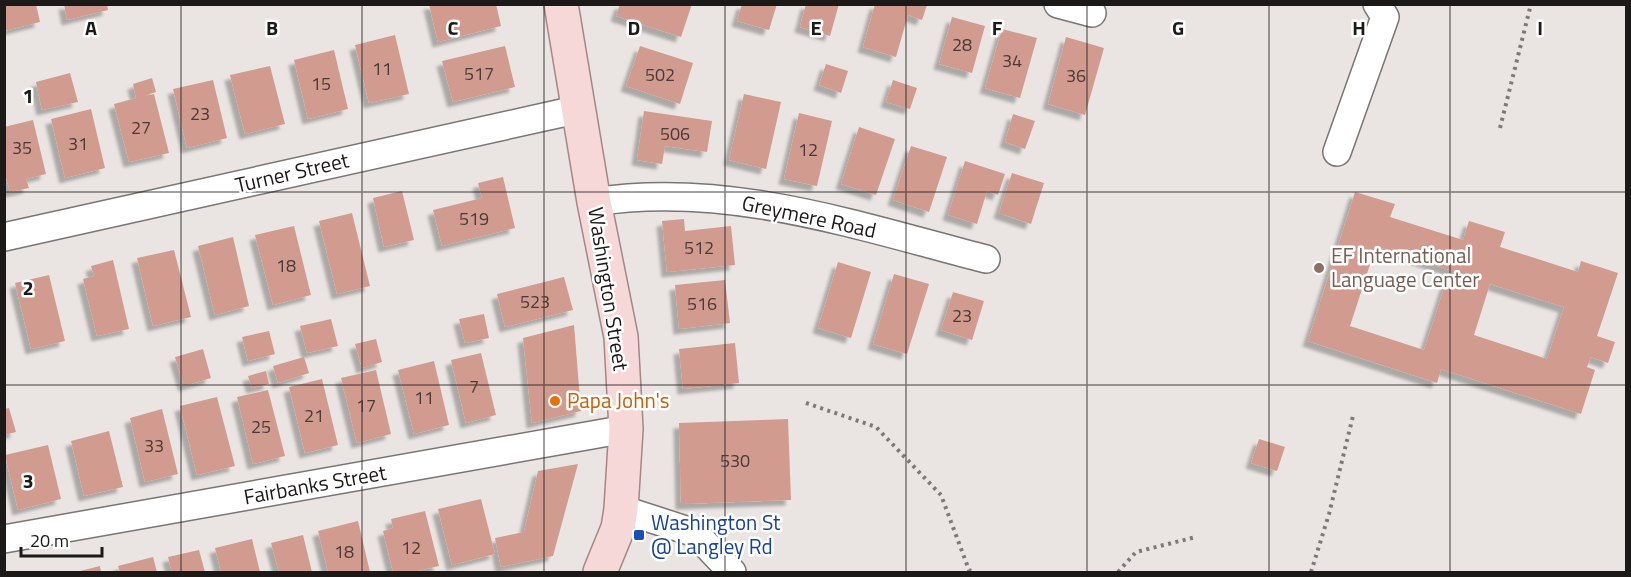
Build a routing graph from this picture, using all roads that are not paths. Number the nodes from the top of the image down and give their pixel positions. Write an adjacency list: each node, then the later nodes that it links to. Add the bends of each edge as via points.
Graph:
1 (561, 4): 5 (main road, Washington Street)
2 (1058, 4): 4 (street)
3 (1377, 4): 6 (street, via 1385,17)
4 (1092, 13)
5 (580, 109): 7 (main road, Washington Street); 8 (street, Turner Street)
6 (1337, 152)
7 (594, 202): 9 (street, Greymere Road, via 631,196 695,196 770,204); 10 (main road, Washington Street, via 621,337)
8 (4, 237)
9 (986, 259)
10 (626, 429): 11 (main road, Washington Street); 12 (street, Fairbanks Street)
11 (621, 509): 13 (main road, Washington Street, via 618,528); 14 (street, via 695,533)
12 (4, 539)
13 (600, 573)
14 (732, 573)

